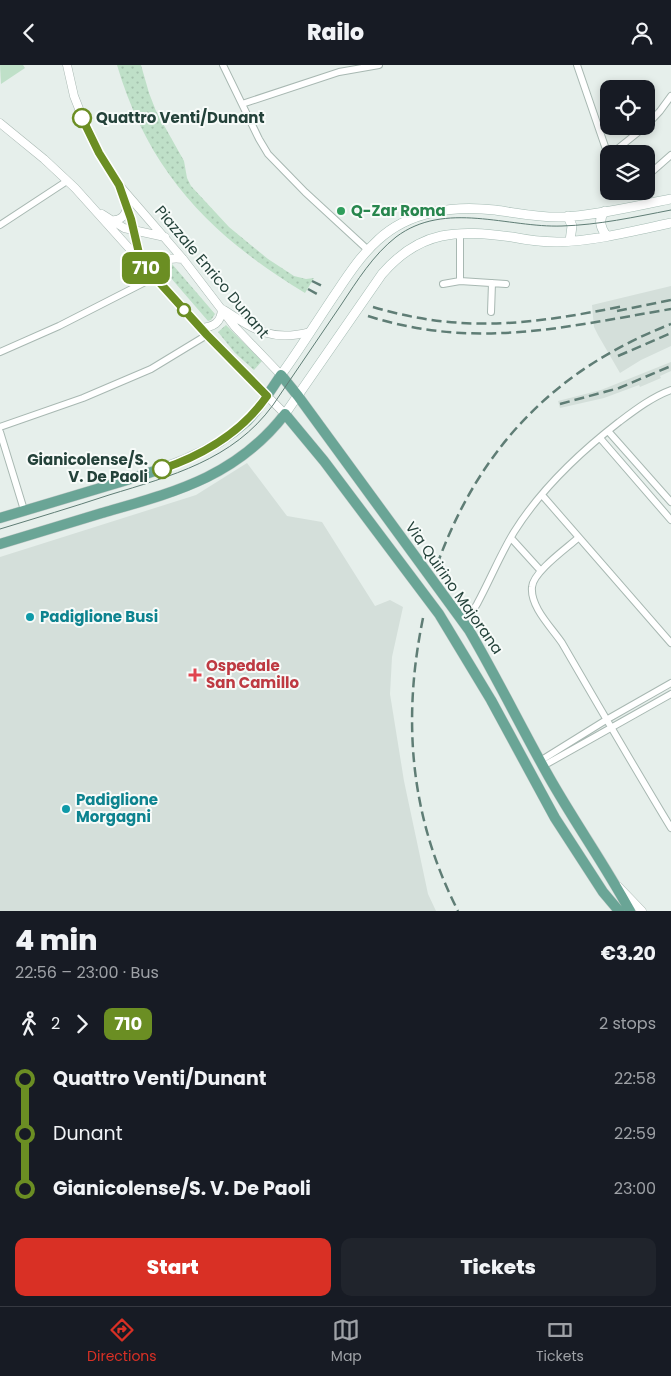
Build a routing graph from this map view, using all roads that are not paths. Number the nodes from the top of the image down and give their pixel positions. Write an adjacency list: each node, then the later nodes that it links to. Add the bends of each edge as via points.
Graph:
1 (67, 65): 16 (street, via 84,124)
2 (224, 65): 7 (street)
3 (379, 65): 5 (street)
4 (577, 65): 11 (street)
5 (339, 68): 7 (street)
6 (671, 96): 8 (street)
7 (242, 104): 30 (street, via 268,154)
8 (655, 115)
9 (0, 123): 15 (street)
10 (635, 135): 12 (street)
11 (605, 145)
12 (623, 145)
13 (671, 155): 14 (street)
14 (655, 169)
15 (67, 181): 19 (street); 24 (street)
16 (119, 185): 18 (street); 28 (street, Piazzale Enrico Dunant)
17 (671, 199): 20 (main road)
18 (127, 207): 22 (street, via 123,217); 25 (street)
19 (96, 211): 22 (street); 32 (street)
20 (605, 211): 21 (main road); 27 (main road, via 600,222)
21 (568, 216): 29 (main road, via 572,226); 30 (main road, via 542,217 476,209 441,210 399,225)
22 (111, 220): 25 (street, via 120,227)
23 (671, 223): 27 (main road)
24 (0, 225)
25 (134, 230): 28 (street); 32 (street)
26 (460, 233): 29 (main road, via 546,242); 34 (street); 47 (main road, via 419,244 389,266)
27 (606, 235): 29 (main road)
28 (165, 237): 31 (street, Piazzale Enrico Dunant)
29 (570, 241)
30 (368, 250): 41 (main road)
31 (183, 259): 33 (street, via 162,261); 38 (street, Piazzale Enrico Dunant)
32 (141, 262): 33 (street)
33 (155, 277): 40 (street); 43 (street, via 60,326)
34 (460, 281): 35 (street); 36 (street)
35 (492, 283): 37 (street); 39 (street)
36 (442, 284)
37 (506, 284)
38 (222, 309): 40 (street, via 218,322 211,327); 41 (street, via 264,333 286,336); 44 (street, Piazzale Enrico Dunant)
39 (491, 312)
40 (200, 328): 42 (street)
41 (310, 332): 44 (main road)
42 (207, 335): 46 (street); 49 (street, via 151,369 84,398)
43 (0, 352)
44 (281, 375): 46 (main road); 47 (main road, Piazzale Enrico Dunant)
45 (671, 390): 50 (street, via 645,403)
46 (267, 396): 48 (street); 55 (main road, via 239,427 192,457)
47 (298, 396): 48 (main road); 63 (main road, Via Quirino Majorana)
48 (285, 414): 60 (main road, via 256,446 199,481); 62 (main road, Via Quirino Majorana)
49 (0, 427)
50 (608, 431): 52 (street); 54 (street)
51 (0, 432): 55 (street)
52 (600, 438): 53 (street); 57 (street)
53 (542, 495): 58 (street); 59 (street)
54 (671, 502)
55 (24, 510): 56 (main road)
56 (0, 518)
57 (671, 520)
58 (578, 538): 61 (street); 64 (street)
59 (511, 539): 61 (street); 63 (street, via 477,604)
60 (0, 544)
61 (541, 571): 69 (street, via 532,584 534,600)
62 (439, 614): 63 (main road, via 451,621); 65 (main road, Via Quirino Majorana)
63 (462, 621): 66 (main road, Via Quirino Majorana)
64 (671, 643)
65 (473, 670): 66 (main road, via 484,667); 72 (main road, Via Quirino Majorana)
66 (495, 674): 71 (main road, Via Quirino Majorana)
67 (671, 683): 69 (street)
68 (671, 694): 70 (street)
69 (606, 720): 70 (street); 71 (street)
70 (611, 729): 71 (street); 73 (street)
71 (542, 763): 72 (main road); 74 (main road, Via Quirino Majorana)
72 (529, 773): 75 (main road, Via Quirino Majorana)
73 (671, 828)
74 (616, 884): 78 (main road, Via Quirino Majorana); 79 (street)
75 (603, 892): 76 (street, Via Quirino Majorana); 77 (main road, Via Quirino Majorana)
76 (612, 911)
77 (619, 911)
78 (630, 911)
79 (642, 911)

